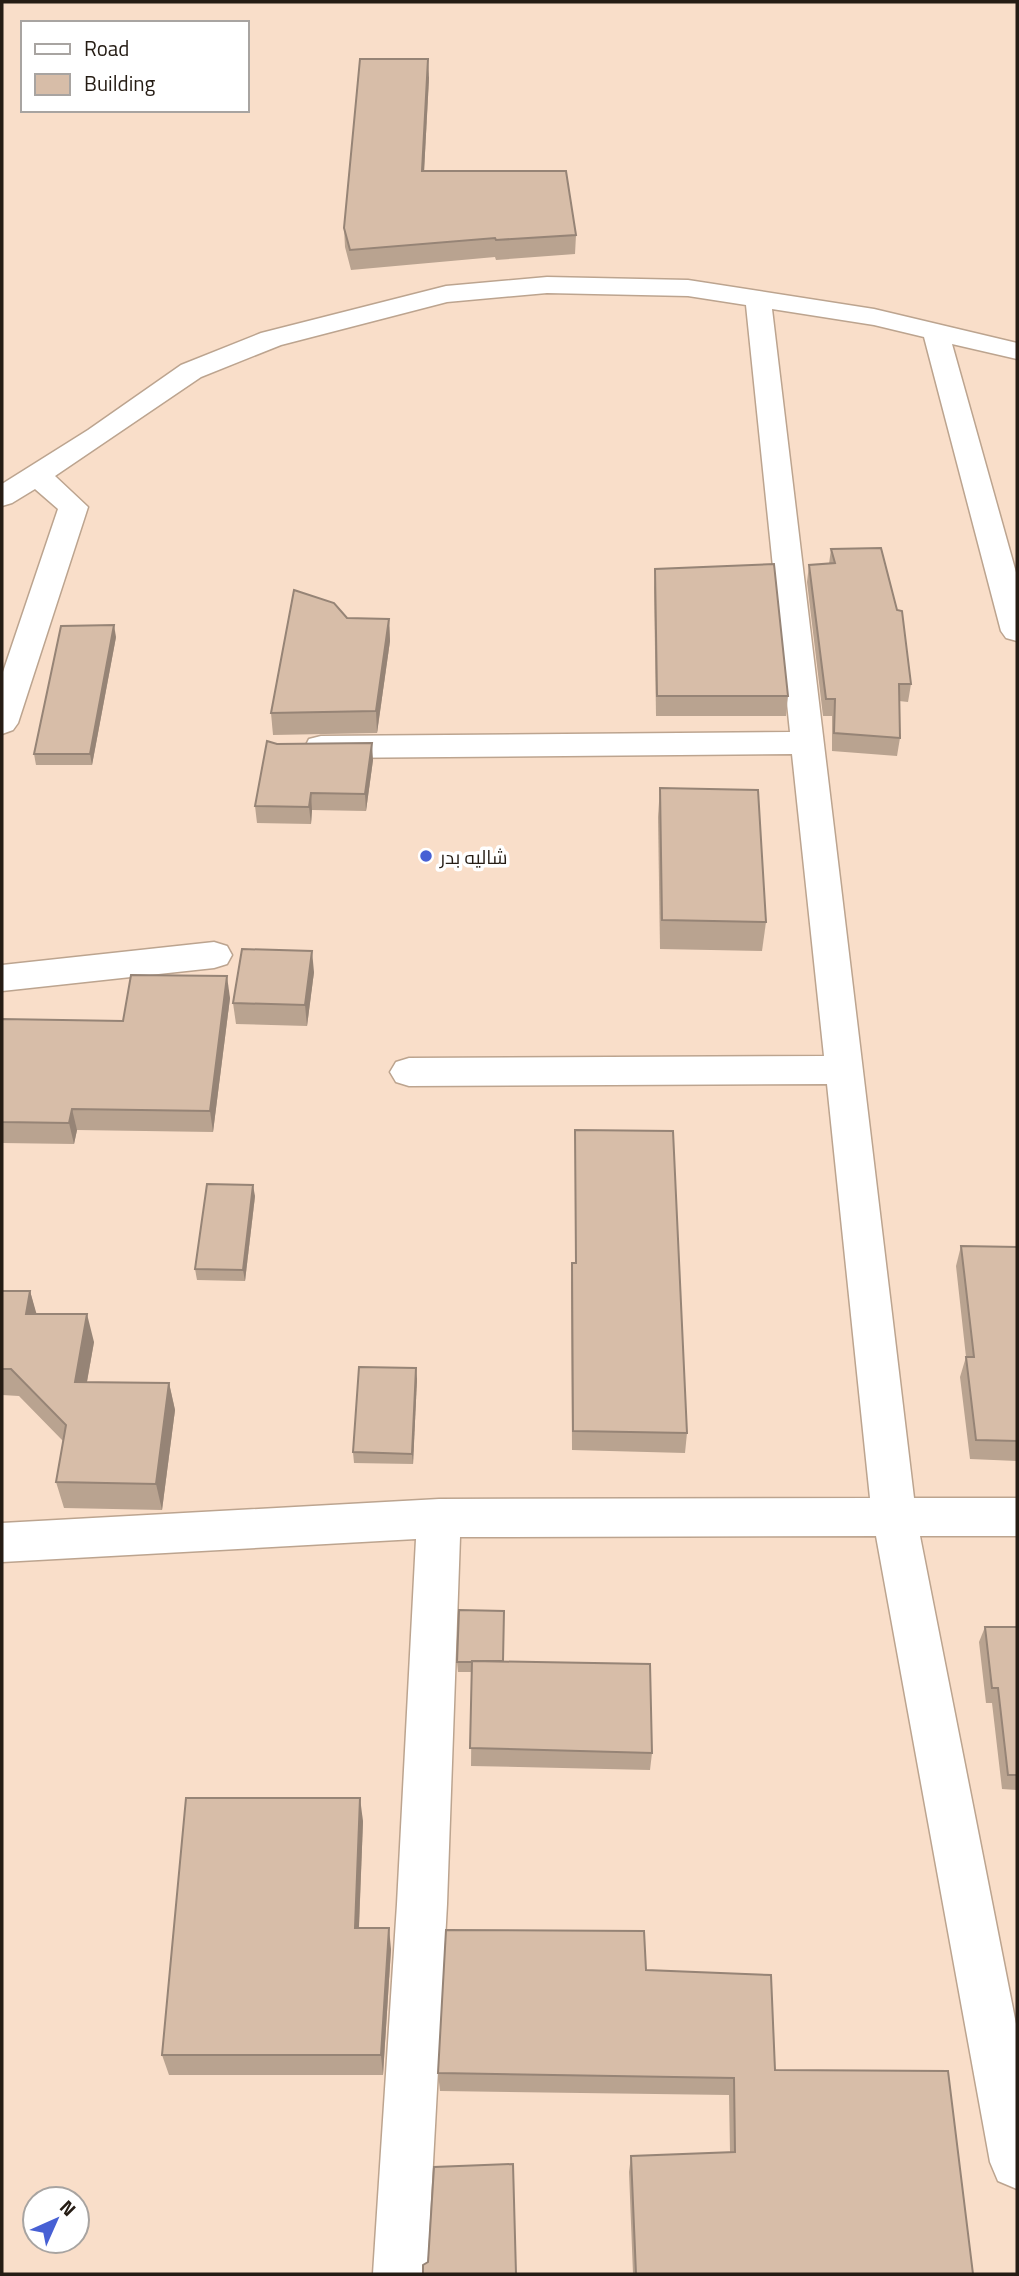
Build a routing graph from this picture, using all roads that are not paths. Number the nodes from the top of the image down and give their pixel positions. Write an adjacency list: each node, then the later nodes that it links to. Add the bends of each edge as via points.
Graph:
1 (758, 298): 2 (street, via 874,317); 4 (street, via 625,284 446,294 271,340 191,371); 8 (street)
2 (936, 334): 3 (street); 6 (street)
3 (1017, 351)
4 (36, 475): 5 (street); 7 (street, via 73,507)
5 (2, 497)
6 (1017, 631)
7 (2, 723)
8 (809, 743): 9 (street); 12 (street)
9 (293, 747)
10 (214, 955): 11 (street)
11 (2, 978)
12 (845, 1070): 13 (street); 14 (street)
13 (409, 1072)
14 (894, 1517): 15 (street); 16 (street); 18 (street)
15 (1017, 1517)
16 (439, 1518): 17 (street); 19 (street)
17 (2, 1542)
18 (1017, 2162)
19 (400, 2274)

